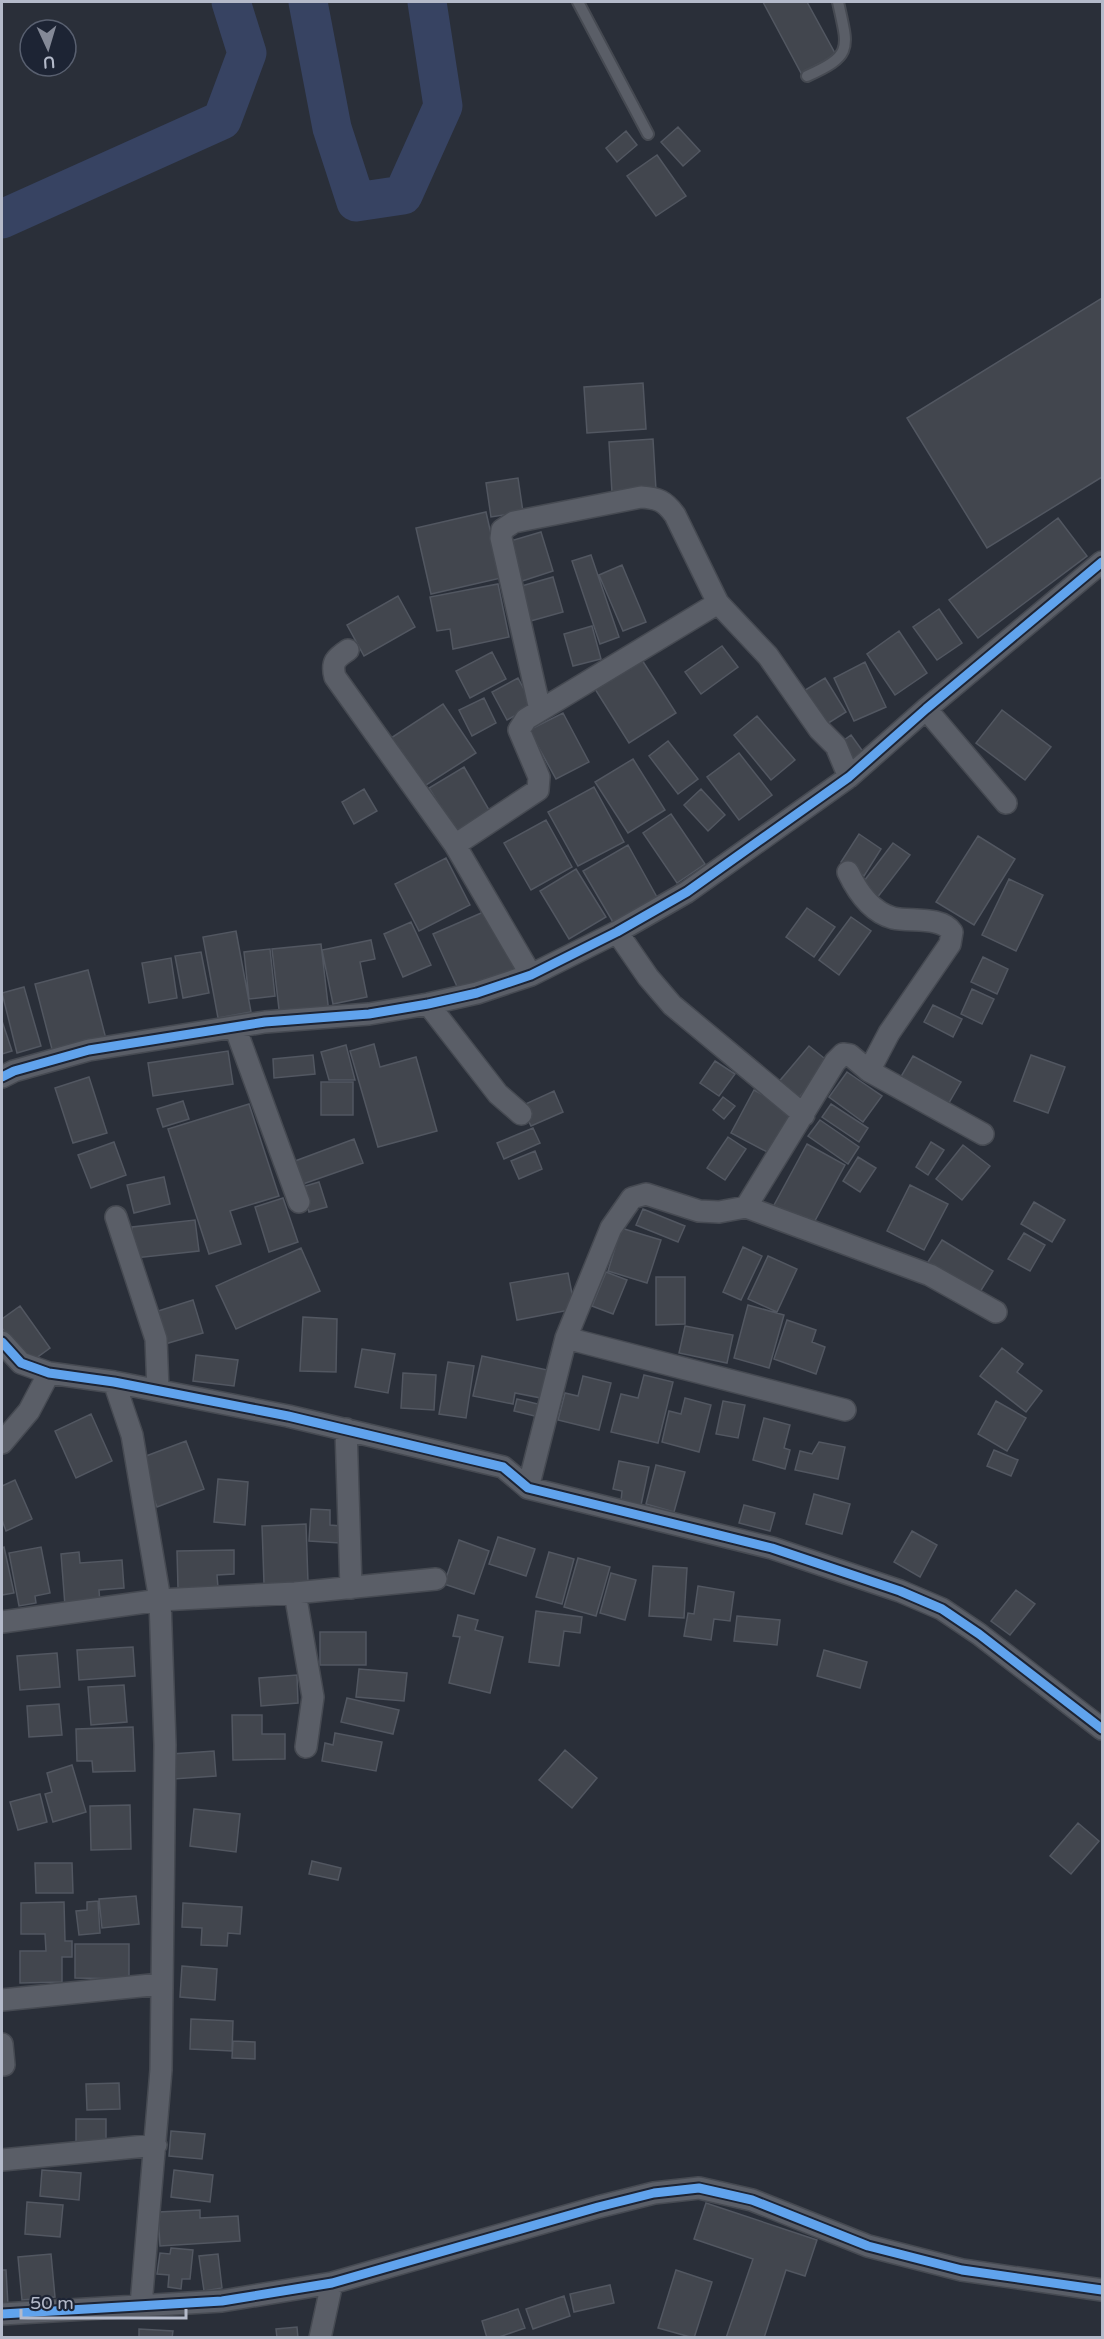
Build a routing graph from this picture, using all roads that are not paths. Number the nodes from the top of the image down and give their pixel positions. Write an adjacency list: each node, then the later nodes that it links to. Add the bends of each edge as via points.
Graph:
1 (579, 2): 4 (lane)
2 (838, 2): 3 (lane, via 846,40 842,55 830,66)
3 (807, 76)
4 (648, 134)
5 (1102, 562): 8 (street)
6 (718, 603): 9 (street); 9 (street, via 675,515 668,504 657,498 641,497 506,525 501,538); 10 (street, via 768,656 819,729 836,746)
7 (348, 650): 12 (street, via 335,659 335,677)
8 (926, 709): 10 (street); 11 (street)
9 (540, 710): 12 (street, via 526,719 519,730 539,777 538,790)
10 (849, 777): 14 (street, via 687,892)
11 (1006, 804)
12 (455, 845): 15 (street)
13 (848, 872): 18 (street, via 865,900 877,910 892,918 943,924 952,932 950,944)
14 (617, 932): 15 (street); 21 (street, via 672,1005)
15 (531, 975): 16 (street)
16 (428, 1004): 17 (street); 20 (street, via 498,1094)
17 (235, 1027): 19 (street, via 90,1050); 23 (street)
18 (869, 1071): 21 (street, via 850,1054 843,1054); 22 (street)
19 (2, 1077)
20 (521, 1114)
21 (804, 1115): 24 (street)
22 (983, 1134)
23 (299, 1202)
24 (746, 1207): 26 (street, via 930,1275); 27 (street, via 699,1211 646,1194 636,1195 612,1228)
25 (116, 1217): 31 (street, via 156,1339)
26 (996, 1312)
27 (566, 1338): 32 (street); 35 (street)
28 (2, 1342): 29 (street, via 21,1363)
29 (48, 1373): 30 (street); 34 (street, via 29,1411)
30 (114, 1382): 31 (street); 39 (street, via 132,1436)
31 (158, 1390): 33 (street)
32 (845, 1410)
33 (346, 1429): 35 (street, via 503,1467); 37 (street)
34 (2, 1443)
35 (528, 1488): 41 (street, via 772,1548 900,1591 942,1609 979,1634)
36 (436, 1579): 37 (street)
37 (351, 1588): 38 (street)
38 (295, 1593): 39 (street); 42 (street, via 313,1697)
39 (160, 1600): 40 (street); 43 (street, via 165,1745)
40 (2, 1622)
41 (1102, 1729)
42 (306, 1747)
43 (161, 1984): 44 (street); 47 (street)
44 (2, 2000)
45 (2, 2044): 46 (street)
46 (4, 2065)
47 (156, 2145): 48 (street); 51 (street)
48 (2, 2160)
49 (332, 2283): 50 (street, via 598,2207 654,2193 699,2188 752,2200 868,2246 951,2267); 51 (street, via 222,2301); 53 (street)
50 (1102, 2290)
51 (141, 2305): 52 (street)
52 (2, 2314)
53 (320, 2337)

